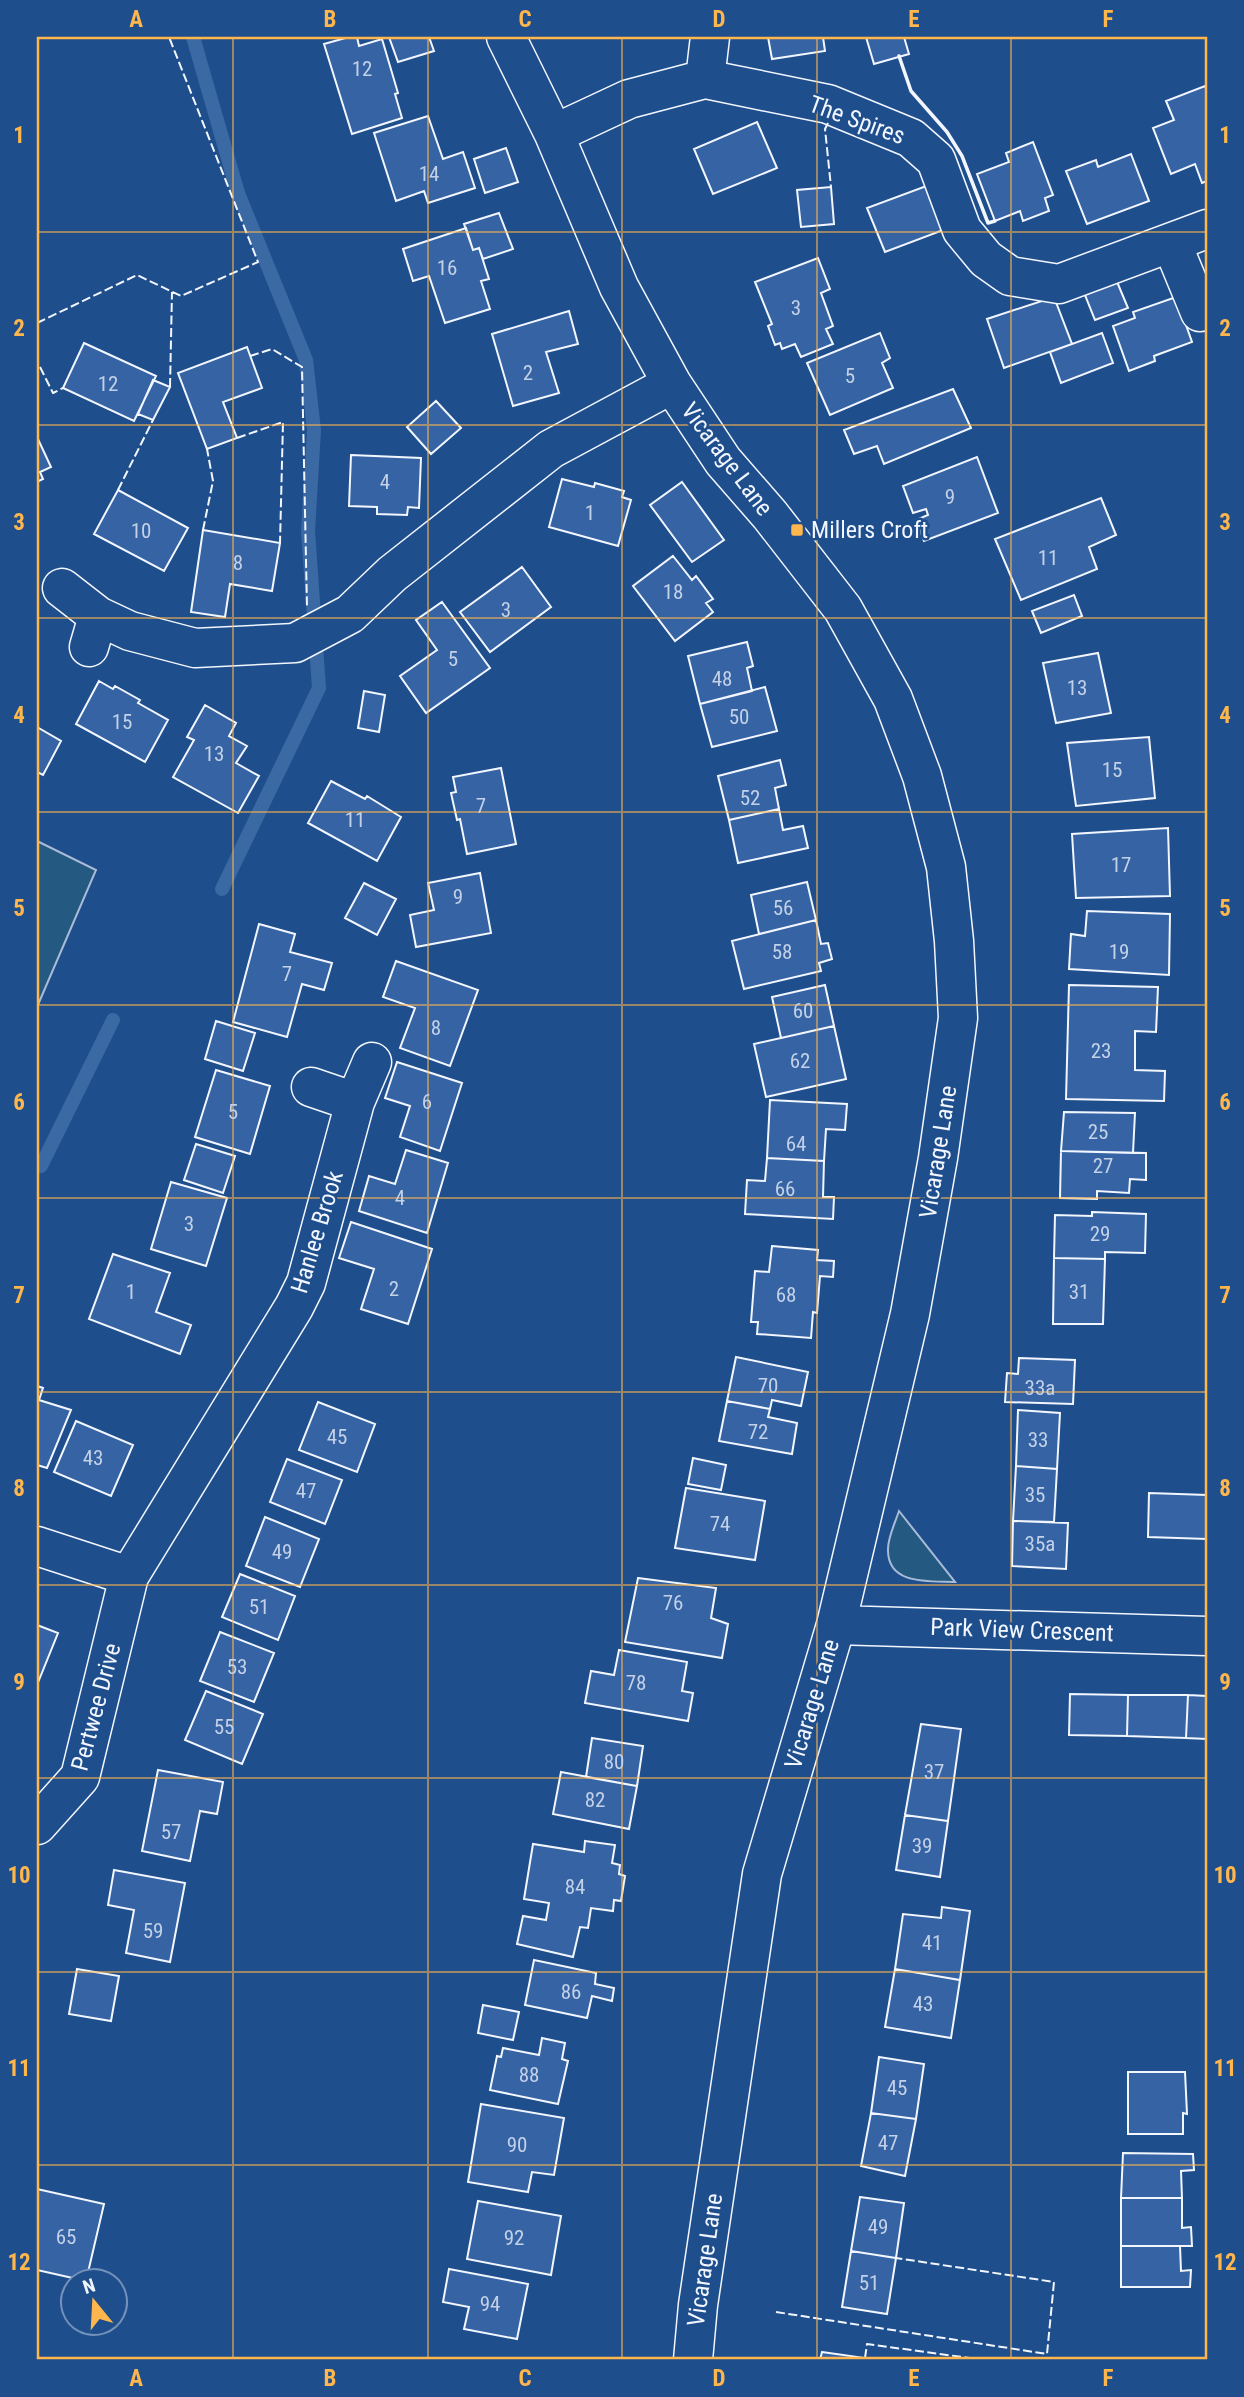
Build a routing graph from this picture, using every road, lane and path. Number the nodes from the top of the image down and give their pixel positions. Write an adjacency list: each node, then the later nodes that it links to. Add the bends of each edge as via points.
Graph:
1 (506, 37): 4 (street, Vicarage Lane)
2 (710, 37): 3 (street)
3 (705, 79): 4 (street, The Spires, via 629,99); 6 (street, The Spires, via 828,104 911,138 936,160 962,230 986,259 1010,276 1059,284)
4 (554, 134): 8 (street, Vicarage Lane, via 619,287)
5 (1207, 229): 6 (street, The Spires)
6 (1172, 244): 7 (street)
7 (1200, 312)
8 (671, 384): 9 (street, via 551,449 392,574 350,614 295,643 195,649 130,631 93,632); 16 (street, Vicarage Lane, via 723,461 844,609 893,699 922,776 946,867 958,1018 939,1158 910,1314)
9 (62, 588)
10 (372, 1062): 12 (street, Hanlee Brook)
11 (311, 1087): 12 (street)
12 (355, 1102): 13 (street, Hanlee Brook, via 306,1283)
13 (241, 1390): 15 (street, Pertwee Drive)
14 (37, 1546): 15 (street)
15 (129, 1576): 18 (street, Pertwee Drive, via 80,1777)
16 (836, 1625): 17 (street, Park View Crescent); 19 (street, Vicarage Lane, via 762,1874)
17 (1207, 1636)
18 (37, 1825)
19 (693, 2360)

